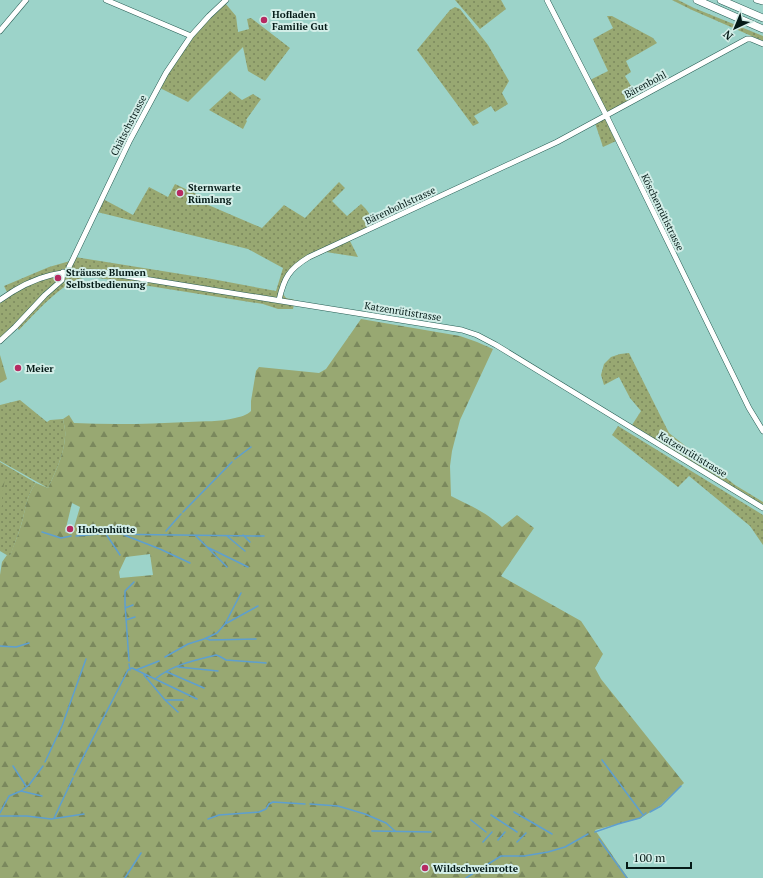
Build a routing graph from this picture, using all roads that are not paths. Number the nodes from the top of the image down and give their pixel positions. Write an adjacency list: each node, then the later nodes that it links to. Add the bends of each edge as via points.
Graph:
1 (26, 0): 11 (street)
2 (106, 0): 12 (street)
3 (226, 0): 12 (street, Chätschstrasse)
4 (547, 0): 14 (street, Köschenrütistrasse)
5 (697, 0): 10 (highway)
6 (720, 0): 9 (highway)
7 (756, 0): 8 (street)
8 (763, 2)
9 (763, 18)
10 (763, 29)
11 (0, 31)
12 (191, 36): 16 (street, Chätschstrasse, via 166,73 130,140)
13 (763, 44): 14 (street, Bärenbohl, via 751,38 747,39)
14 (606, 115): 15 (street, Bärenbohl); 20 (street, Köschenrütistrasse, via 749,408)
15 (548, 145): 18 (street, Bärenbohlstrasse, via 299,263 285,278)
16 (66, 272): 17 (street, Katzenrütistrasse, via 29,282); 18 (street, Katzenrütistrasse, via 107,273); 19 (street, Chätschstrasse, via 62,280)
17 (0, 300)
18 (279, 300): 21 (street, Katzenrütistrasse, via 462,330 477,335)
19 (0, 341)
20 (763, 431)
21 (763, 508)

